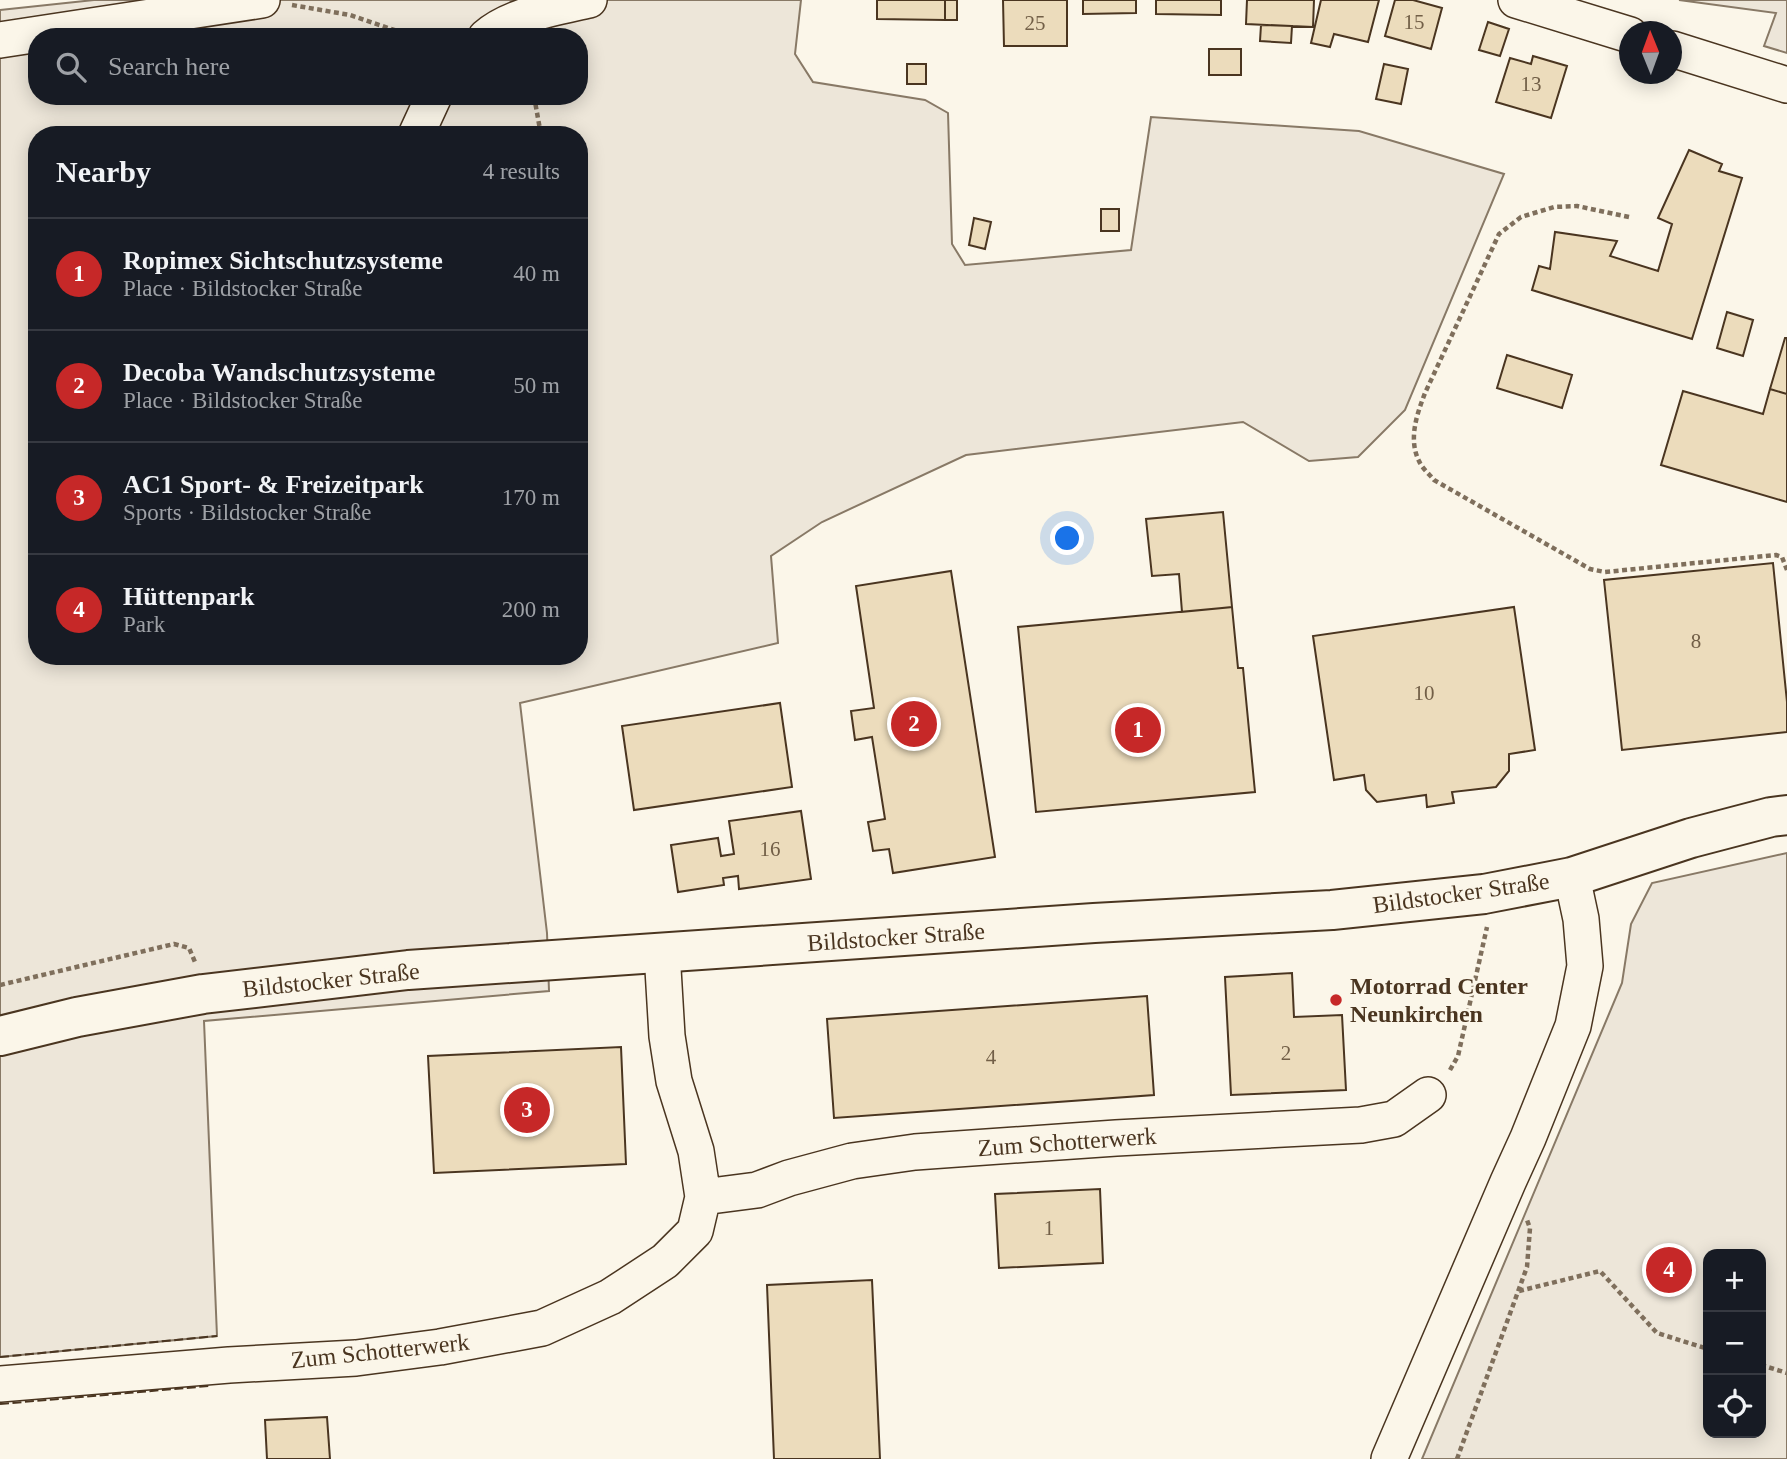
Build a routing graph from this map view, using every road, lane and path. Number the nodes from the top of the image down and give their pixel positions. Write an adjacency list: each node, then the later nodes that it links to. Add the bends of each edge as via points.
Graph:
1 (589, 0): 6 (street, via 533,13)
2 (1516, 0): 7 (street)
3 (275, 2): 4 (street); 5 (path, via 350,15)
4 (87, 28)
5 (388, 28)
6 (499, 28)
7 (1619, 32)
8 (28, 36): 9 (street)
9 (0, 40)
10 (1682, 52): 11 (street)
11 (1787, 85)
12 (431, 105): 14 (street)
13 (536, 105): 15 (path)
14 (420, 126)
15 (539, 126)
16 (1629, 218): 17 (path, via 1577,206 1554,207 1521,217 1499,234 1416,418 1413,439 1419,461 1434,480 1590,569 1605,572 1776,555 1783,557)
17 (1787, 570)
18 (1787, 815): 19 (main road, Bildstocker Straße, via 1691,838)
19 (1572, 877): 20 (main road, Bildstocker Straße); 26 (street, via 1584,966 1573,1026)
20 (1484, 894): 21 (main road, Bildstocker Straße, via 1332,910); 25 (path, via 1487,927 1458,1056)
21 (663, 952): 23 (main road, Bildstocker Straße, via 408,970); 27 (street, Zum Schotterwerk, via 674,1081 696,1151)
22 (0, 985): 23 (path, via 174,944 189,948)
23 (203, 994): 24 (main road, Bildstocker Straße)
24 (0, 1035)
25 (1428, 1095): 27 (street, Zum Schotterwerk, via 1394,1119 1362,1125 915,1152 852,1161 757,1190)
26 (1508, 1182): 28 (path, via 1530,1228 1527,1267); 33 (street)
27 (703, 1197): 32 (street, Zum Schotterwerk, via 695,1231 666,1261 610,1297 542,1328 356,1358)
28 (1518, 1291): 29 (path, via 1600,1271 1657,1333); 34 (path)
29 (1703, 1347)
30 (1766, 1367): 31 (path)
31 (1787, 1373)
32 (0, 1384)
33 (1389, 1459)
34 (1457, 1459)

